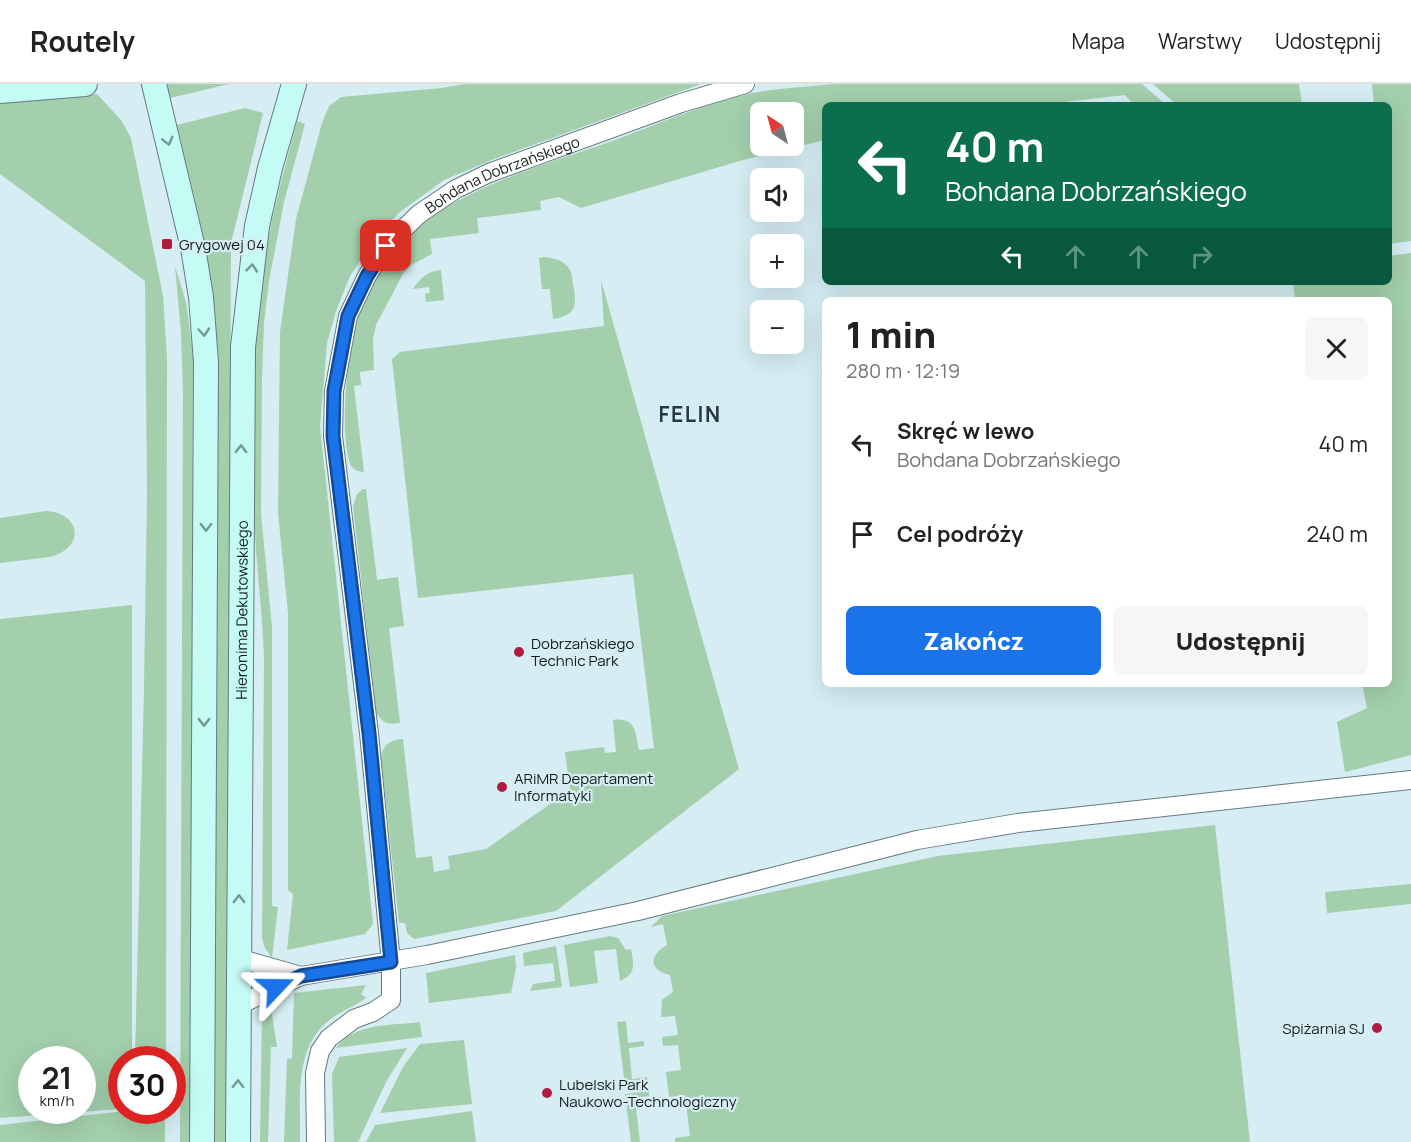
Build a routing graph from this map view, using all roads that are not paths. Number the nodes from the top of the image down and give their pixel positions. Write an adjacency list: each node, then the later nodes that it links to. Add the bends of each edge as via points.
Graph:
1 (85, 84): 5 (street)
2 (154, 84): 11 (street, one-way to 11, via 193,248 206,362)
3 (294, 84): 7 (street, Hieronima Dekutowskiego, one-way to 3, via 243,347 257,226)
4 (745, 84): 8 (street, Bohdana Dobrzańskiego, via 489,172 456,189 419,214 386,246 348,316 334,391 333,436 369,733)
5 (0, 91)
6 (1411, 780): 8 (street, via 1018,823 917,840 638,911)
7 (238, 958): 9 (street); 10 (street, Hieronima Dekutowskiego)
8 (391, 962): 9 (street); 13 (street, Bohdana Dobrzańskiego, via 391,1000 354,1019 329,1038 320,1051 315,1073)
9 (301, 976): 10 (street)
10 (239, 1005): 12 (street, Hieronima Dekutowskiego, one-way to 10)
11 (202, 1142)
12 (238, 1142)
13 (316, 1142)

